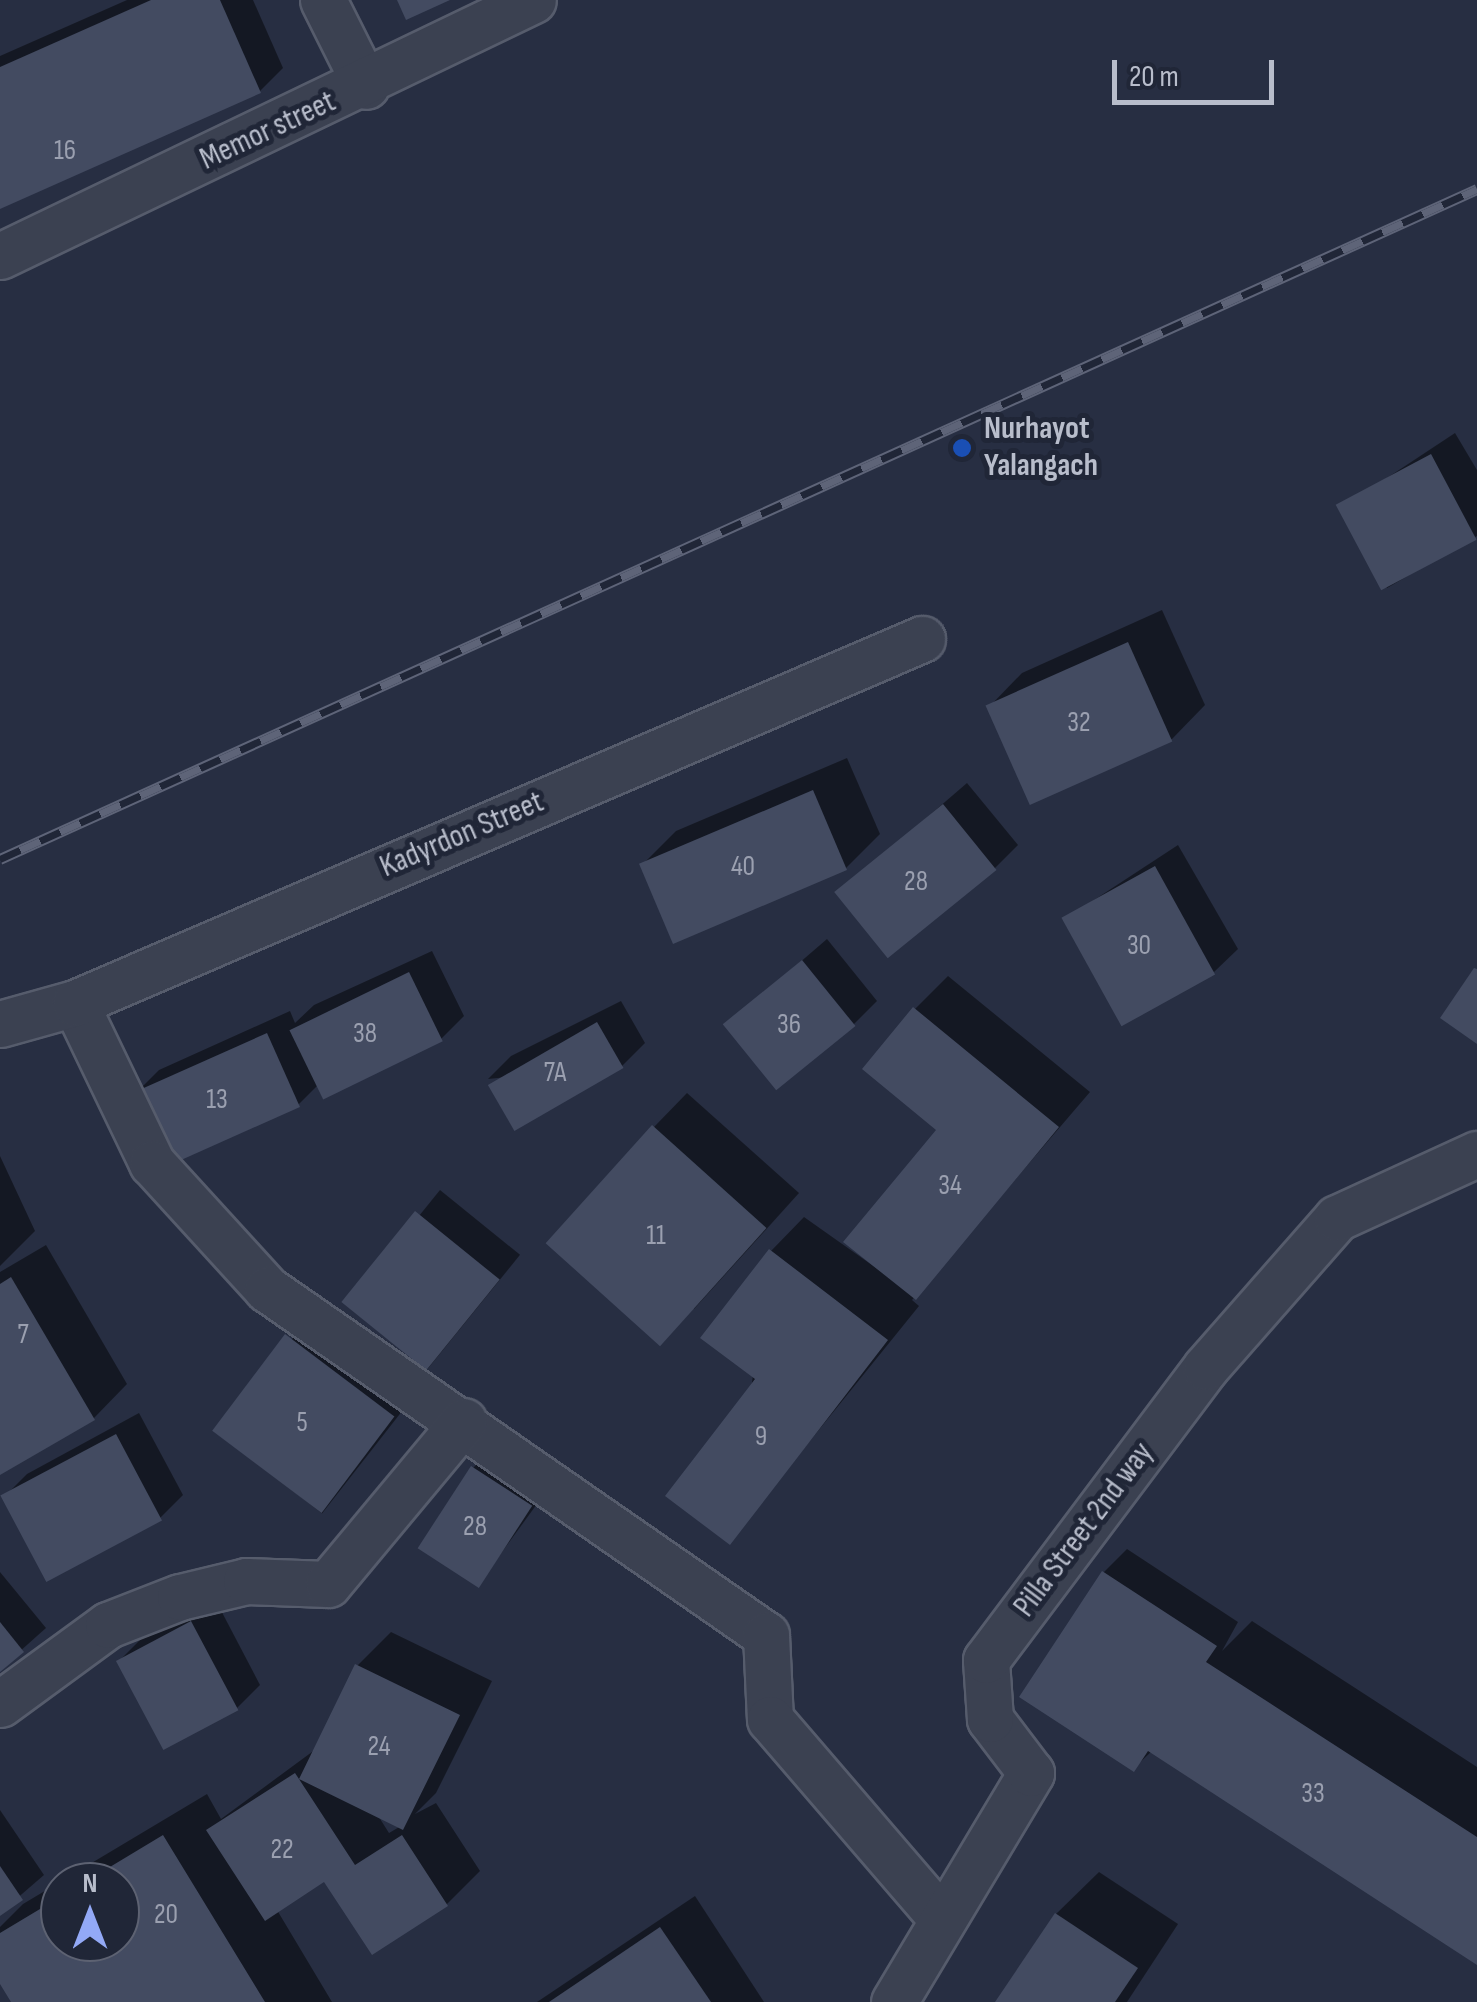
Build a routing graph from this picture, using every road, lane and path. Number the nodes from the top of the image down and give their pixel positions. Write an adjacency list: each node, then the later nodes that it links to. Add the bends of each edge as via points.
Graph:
1 (323, 0): 3 (street)
2 (533, 0): 3 (street, Memor street)
3 (366, 86): 4 (street, Memor street)
4 (0, 256)
5 (922, 639): 6 (street, Kadyrdon Street)
6 (75, 1003): 7 (street, Kadyrdon Street); 9 (street, via 125,1120 207,1226 338,1344)
7 (0, 1024)
8 (1477, 1154): 11 (street, Pilla Street 2nd way, via 1337,1218 1206,1368 986,1660 990,1719 1031,1774)
9 (464, 1421): 10 (street, via 328,1584 312,1590 246,1581 180,1597 108,1625); 11 (street, via 766,1635 770,1719)
10 (0, 1704)
11 (942, 1918): 12 (street, Pilla Street 2nd way)
12 (894, 2002)

